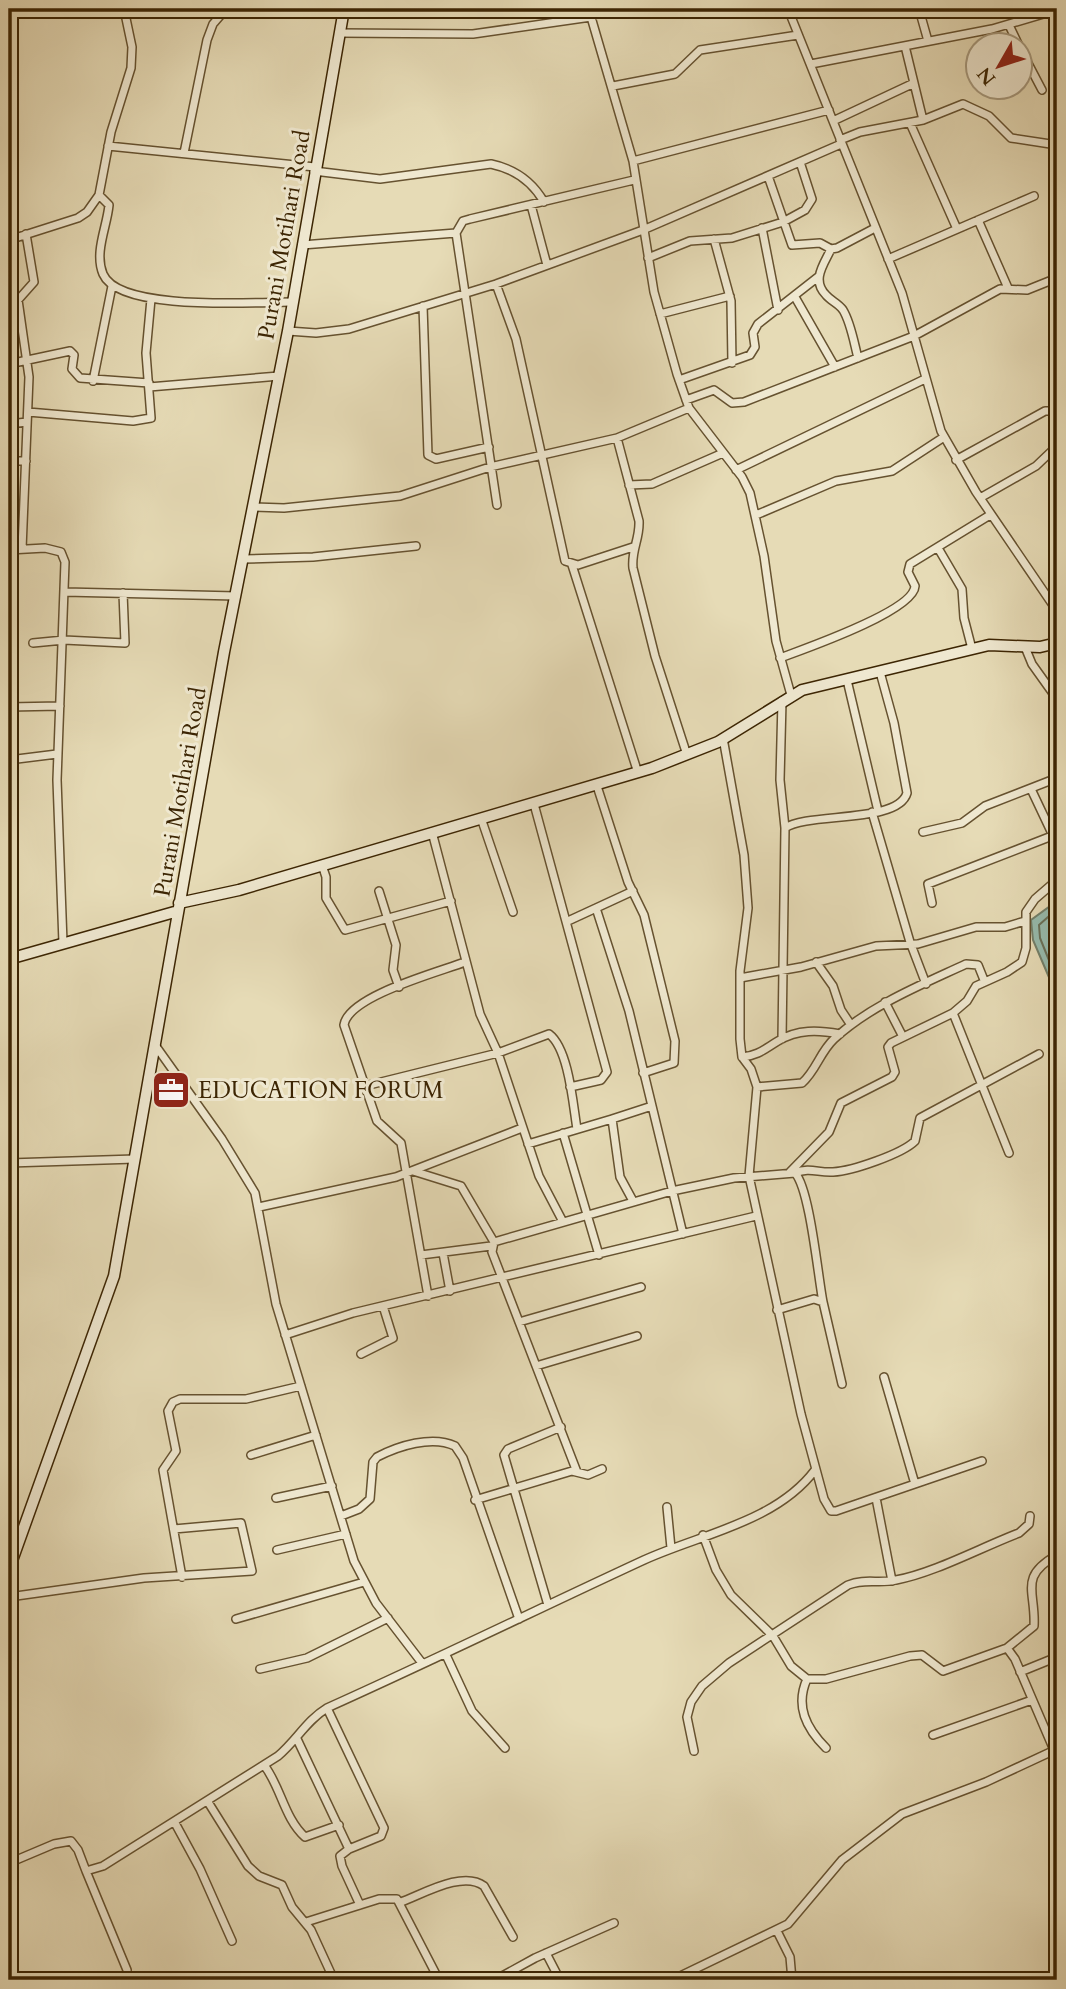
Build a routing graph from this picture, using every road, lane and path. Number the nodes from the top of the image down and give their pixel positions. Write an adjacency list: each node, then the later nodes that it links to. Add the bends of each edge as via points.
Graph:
1 (124, 9): 26 (street, via 132,57)
2 (226, 9): 27 (street, via 209,31)
3 (344, 9): 11 (main road, Purani Motihari Road)
4 (605, 9): 8 (street)
5 (788, 9): 12 (street)
6 (919, 9): 13 (street)
7 (1057, 9): 9 (street)
8 (591, 17): 11 (street, via 473,34); 18 (street)
9 (1009, 25): 10 (street); 13 (street)
10 (1012, 32)
11 (339, 33): 30 (main road, Purani Motihari Road)
12 (798, 34): 15 (street); 18 (street, via 700,50 676,74)
13 (928, 41): 14 (street)
14 (905, 46): 15 (street); 17 (street)
15 (811, 64): 20 (street)
16 (1034, 74): 19 (street)
17 (914, 83): 21 (street); 22 (street)
18 (613, 86): 28 (street)
19 (1042, 90)
20 (829, 110): 22 (street); 28 (street)
21 (923, 120): 23 (street); 25 (street, via 963,104 989,116 1011,138)
22 (833, 121): 24 (street)
23 (910, 123): 24 (street, via 868,130); 41 (street)
24 (841, 142): 29 (street); 40 (street)
25 (1057, 145)
26 (108, 146): 27 (street); 33 (street)
27 (184, 153): 30 (street)
28 (633, 161): 32 (street)
29 (800, 162): 31 (street); 38 (street, via 812,199 805,210)
30 (314, 169): 35 (street, via 380,179 491,164 512,170 532,184); 47 (main road, Purani Motihari Road)
31 (768, 176): 38 (street); 42 (street)
32 (634, 180): 35 (street); 42 (street)
33 (99, 195): 44 (street, via 78,218); 55 (street, via 108,205 101,268)
34 (1034, 196): 37 (street)
35 (544, 202): 36 (street)
36 (531, 205): 43 (street, via 463,221); 51 (street)
37 (978, 220): 41 (street); 56 (street)
38 (783, 222): 39 (street); 48 (street, via 792,245 820,243)
39 (762, 228): 45 (street); 63 (street)
40 (875, 228): 48 (street); 50 (street)
41 (957, 229): 50 (street)
42 (643, 230): 49 (street); 51 (street)
43 (456, 233): 47 (street); 57 (street)
44 (26, 234): 46 (street); 68 (street, via 34,282 18,300)
45 (714, 239): 49 (street, via 690,241); 58 (street)
46 (9, 240)
47 (302, 245): 61 (main road, Purani Motihari Road)
48 (831, 249): 52 (street)
49 (648, 258): 64 (street)
50 (888, 259): 66 (street)
51 (547, 265): 54 (street)
52 (818, 277): 59 (street); 67 (street, via 822,291 845,314)
53 (1057, 278): 56 (street, via 1027,289)
54 (496, 284): 57 (street); 87 (street, via 516,339)
55 (112, 286): 60 (street); 75 (street)
56 (1008, 288): 66 (street)
57 (463, 293): 62 (street); 85 (street)
58 (730, 296): 64 (street); 69 (street)
59 (794, 297): 63 (street); 71 (street)
60 (151, 299): 61 (street); 76 (street, via 146,353)
61 (292, 302): 65 (main road, Purani Motihari Road)
62 (423, 306): 65 (street, via 333,332); 85 (street, via 428,456 436,459)
63 (778, 310): 69 (street, via 754,328 754,351)
64 (660, 314): 74 (street)
65 (288, 331): 72 (main road, Purani Motihari Road)
66 (914, 336): 67 (street); 73 (street)
67 (858, 358): 71 (street)
68 (28, 362): 70 (street); 75 (street, via 70,351 75,375); 79 (street)
69 (732, 363): 74 (street)
70 (9, 364)
71 (835, 367): 77 (street, via 744,402 732,402 714,390)
72 (279, 376): 76 (street); 96 (main road, Purani Motihari Road)
73 (925, 379): 82 (street); 92 (street)
74 (678, 380): 77 (street)
75 (93, 381): 76 (street)
76 (149, 385): 79 (street, via 151,418 141,421)
77 (687, 404): 83 (street); 86 (street)
78 (1057, 411): 88 (street, via 1045,411)
79 (28, 412): 80 (street)
80 (27, 422): 81 (street); 90 (street)
81 (9, 424)
82 (944, 437): 88 (street); 97 (street, via 899,468 836,481)
83 (617, 438): 87 (street); 93 (street)
84 (1057, 446): 94 (street, via 1036,467)
85 (489, 447): 91 (street)
86 (723, 453): 92 (street); 93 (street, via 652,484)
87 (543, 454): 91 (street); 105 (street, via 561,550)
88 (956, 460): 94 (street)
89 (9, 461): 90 (street)
90 (26, 461): 103 (street)
91 (491, 467): 95 (street); 96 (street, via 392,497)
92 (736, 470): 97 (street)
93 (629, 485): 100 (street, via 640,534)
94 (980, 498): 98 (street)
95 (497, 505)
96 (254, 507): 104 (main road, Purani Motihari Road)
97 (756, 515): 115 (street)
98 (990, 515): 101 (street); 109 (street)
99 (416, 546): 104 (street)
100 (633, 547): 105 (street); 124 (street, via 633,568 655,656)
101 (938, 548): 114 (street, via 962,589); 115 (street, via 910,564 908,572 915,586 910,597 854,631)
102 (9, 550): 103 (street)
103 (22, 550): 106 (street, via 61,552)
104 (243, 559): 108 (main road, Purani Motihari Road)
105 (572, 565): 126 (street)
106 (65, 592): 107 (street); 110 (street)
107 (122, 593): 108 (street); 110 (street, via 125,642)
108 (236, 596): 144 (main road, Purani Motihari Road)
109 (1057, 611)
110 (64, 640): 111 (street); 121 (street)
111 (33, 643)
112 (1057, 643): 113 (main road)
113 (1025, 648): 114 (main road); 119 (street)
114 (972, 649): 116 (main road)
115 (780, 658): 118 (street)
116 (880, 672): 117 (main road); 131 (street, via 907,793 899,803)
117 (847, 680): 118 (main road); 131 (street)
118 (786, 698): 122 (main road); 133 (street, via 780,773)
119 (1057, 699)
120 (9, 706): 121 (street)
121 (60, 706): 123 (street)
122 (723, 738): 124 (main road); 156 (street, via 744,855 748,908)
123 (57, 754): 125 (street); 151 (street)
124 (687, 755): 126 (main road)
125 (9, 760)
126 (638, 773): 128 (main road)
127 (1057, 778): 129 (street)
128 (597, 786): 130 (main road); 141 (street)
129 (1031, 789): 135 (street, via 985,806 962,823); 136 (street)
130 (534, 804): 132 (main road); 148 (street)
131 (875, 812): 133 (street); 150 (street)
132 (481, 818): 134 (main road); 146 (street)
133 (785, 828): 155 (street)
134 (432, 832): 138 (main road); 142 (street)
135 (923, 832)
136 (1052, 836): 137 (street); 143 (street, via 928,884)
137 (1057, 844)
138 (322, 865): 144 (main road); 147 (street, via 326,898 345,930)
139 (1057, 880): 149 (street, via 1030,905)
140 (379, 891): 147 (street)
141 (633, 891): 145 (street); 170 (street, via 652,942 676,1051 670,1066)
142 (451, 901): 147 (street); 153 (street)
143 (932, 903)
144 (178, 907): 151 (main road); 166 (main road, Purani Motihari Road)
145 (596, 908): 148 (street); 170 (street, via 629,1011)
146 (513, 912)
147 (387, 919): 159 (street, via 396,945 393,970)
148 (568, 921): 173 (street, via 607,1072 601,1080)
149 (1025, 921): 150 (street, via 1005,927 976,926 934,941); 157 (street, via 1022,962)
150 (910, 942): 154 (street); 158 (street)
151 (63, 943): 152 (main road)
152 (9, 959)
153 (465, 962): 159 (street); 167 (street, via 483,1023)
154 (816, 962): 155 (street); 162 (street)
155 (781, 971): 156 (street); 165 (street)
156 (740, 978): 169 (street)
157 (984, 981): 158 (street, via 982,970 973,963); 161 (street)
158 (926, 984): 160 (street)
159 (399, 987): 172 (street, via 362,1003 345,1017 346,1035)
160 (885, 1002): 162 (street); 164 (street)
161 (953, 1013): 164 (street); 171 (street)
162 (851, 1025): 163 (street)
163 (840, 1034): 165 (street, via 803,1031); 174 (street, via 802,1083)
164 (903, 1037): 185 (street, via 888,1047 895,1072 892,1077 841,1103 829,1132 803,1155)
165 (782, 1039): 169 (street, via 757,1055)
166 (155, 1045): 182 (main road, Purani Motihari Road); 189 (street, via 229,1148)
167 (498, 1053): 172 (street); 173 (street, via 549,1034 559,1049); 177 (street)
168 (1039, 1054): 171 (street)
169 (742, 1057): 174 (street)
170 (643, 1073): 175 (street)
171 (983, 1085): 181 (street); 185 (street, via 920,1118 915,1141 905,1149 838,1172 814,1168)
172 (365, 1086): 184 (street, via 377,1121 401,1143)
173 (570, 1087): 178 (street)
174 (757, 1087): 186 (street)
175 (652, 1106): 176 (street); 187 (street)
176 (612, 1119): 178 (street); 188 (street, via 620,1177)
177 (522, 1128): 180 (street); 184 (street)
178 (578, 1129): 179 (street)
179 (563, 1133): 180 (street); 190 (street)
180 (528, 1144): 192 (street)
181 (1009, 1153)
182 (135, 1159): 183 (street); 235 (main road, Purani Motihari Road, via 111,1289)
183 (9, 1163)
184 (409, 1172): 189 (street); 194 (street, via 461,1186); 196 (street)
185 (792, 1173): 186 (street); 202 (street, via 801,1181)
186 (749, 1176): 187 (street); 191 (street)
187 (672, 1191): 188 (street); 193 (street)
188 (633, 1201): 190 (street)
189 (259, 1207): 206 (street, via 269,1279)
190 (586, 1214): 192 (street); 197 (street)
191 (756, 1216): 193 (street); 204 (street)
192 (562, 1220): 194 (street)
193 (682, 1234): 197 (street)
194 (492, 1244): 195 (street); 198 (street)
195 (443, 1253): 196 (street); 200 (street)
196 (421, 1255): 201 (street)
197 (599, 1255): 198 (street)
198 (501, 1279): 200 (street); 205 (street)
199 (641, 1287): 205 (street)
200 (450, 1291): 201 (street)
201 (428, 1296): 203 (street)
202 (823, 1302): 204 (street, via 814,1299); 211 (street)
203 (383, 1306): 206 (street); 208 (street, via 393,1338)
204 (777, 1311): 218 (street)
205 (519, 1322): 209 (street)
206 (285, 1335): 212 (street)
207 (636, 1336): 209 (street)
208 (361, 1354)
209 (536, 1366): 213 (street)
210 (884, 1377): 220 (street)
211 (842, 1384)
212 (301, 1386): 214 (street); 229 (street, via 246,1399 173,1402 168,1411 176,1451 163,1470)
213 (561, 1427): 219 (street); 222 (street, via 505,1452)
214 (316, 1435): 215 (street); 221 (street)
215 (251, 1455)
216 (982, 1461): 220 (street)
217 (601, 1469): 219 (street, via 588,1475)
218 (815, 1470): 224 (street, via 831,1511); 231 (street, via 783,1502)
219 (577, 1472): 222 (street)
220 (915, 1484): 224 (street)
221 (332, 1486): 223 (street); 227 (street)
222 (512, 1491): 225 (street); 240 (street)
223 (276, 1498)
224 (876, 1498): 237 (street)
225 (475, 1500): 227 (street, via 455,1446 438,1441 418,1443 377,1457 370,1499); 243 (street)
226 (667, 1507): 232 (street)
227 (341, 1516): 230 (street)
228 (1030, 1516): 237 (street, via 1029,1524 1019,1533)
229 (174, 1529): 236 (street); 236 (street, via 241,1523 253,1571)
230 (346, 1534): 233 (street); 238 (street)
231 (703, 1535): 232 (street); 244 (street, via 731,1595)
232 (671, 1548): 240 (street)
233 (277, 1550)
234 (1057, 1555): 245 (street, via 1040,1566 1031,1580 1034,1626)
235 (9, 1569)
236 (182, 1577): 239 (street)
237 (892, 1581): 244 (street, via 867,1580 848,1586)
238 (363, 1582): 241 (street); 242 (street)
239 (9, 1597)
240 (548, 1605): 243 (street)
241 (388, 1618): 248 (street); 249 (street, via 307,1658)
242 (236, 1619)
243 (519, 1619): 246 (street)
244 (773, 1636): 251 (street, via 791,1666); 259 (street, via 729,1663 696,1694 687,1717)
245 (1007, 1648): 250 (street); 251 (street, via 943,1671 922,1656 910,1656 825,1679)
246 (446, 1655): 248 (street); 256 (street, via 472,1712)
247 (1057, 1657): 250 (street)
248 (422, 1663): 253 (street)
249 (260, 1669)
250 (1020, 1672): 252 (street)
251 (807, 1679): 257 (street, via 801,1694 804,1718)
252 (1032, 1700): 254 (street); 258 (street)
253 (327, 1708): 255 (street, via 310,1720); 264 (street, via 384,1828 381,1836)
254 (933, 1735)
255 (297, 1739): 260 (street); 263 (street)
256 (505, 1748)
257 (826, 1748)
258 (1056, 1749): 271 (street, via 976,1786 923,1804 882,1827 842,1860 799,1915)
259 (694, 1751)
260 (264, 1765): 261 (street); 263 (street, via 305,1837)
261 (208, 1801): 262 (street); 269 (street, via 248,1866 282,1885 292,1907)
262 (175, 1823): 266 (street, via 103,1866); 273 (street)
263 (339, 1825): 264 (street)
264 (349, 1849): 268 (street, via 340,1861)
265 (9, 1863): 266 (street, via 54,1843 71,1841)
266 (86, 1871): 275 (street)
267 (401, 1902): 268 (street, via 386,1898); 272 (street, via 449,1885 477,1881); 277 (street)
268 (360, 1905): 269 (street)
269 (306, 1922): 276 (street)
270 (614, 1923): 274 (street)
271 (777, 1931): 280 (street); 281 (street, via 790,1957)
272 (513, 1937)
273 (232, 1941)
274 (546, 1953): 278 (street); 279 (street)
275 (127, 1970)
276 (334, 1980)
277 (439, 1980)
278 (495, 1980)
279 (560, 1980)
280 (672, 1980)
281 (792, 1980)

